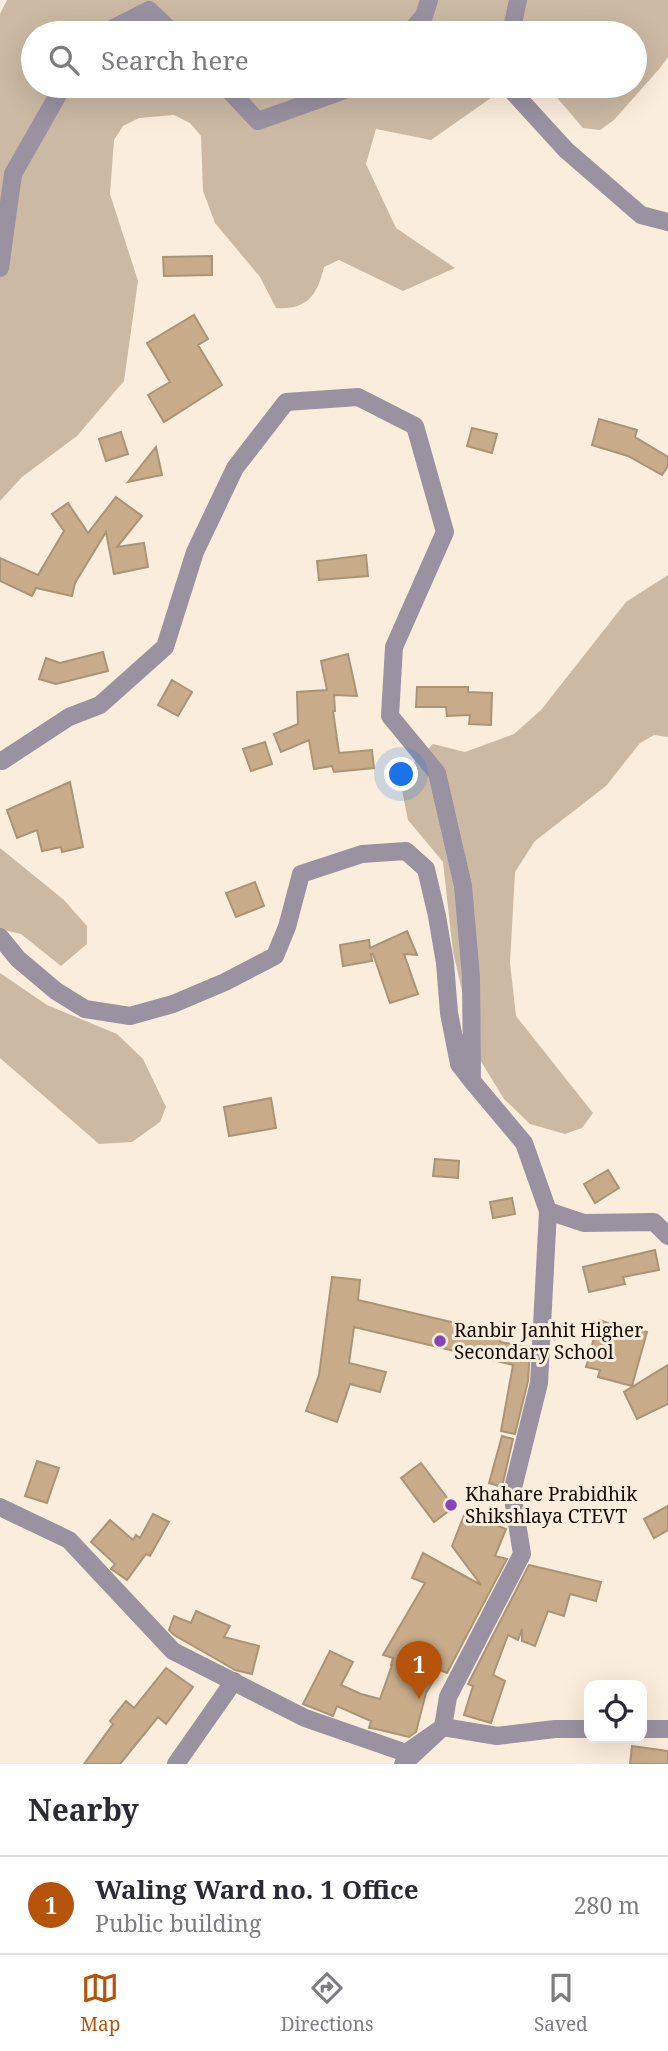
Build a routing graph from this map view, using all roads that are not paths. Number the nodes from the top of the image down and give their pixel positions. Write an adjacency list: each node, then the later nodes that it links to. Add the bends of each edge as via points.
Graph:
1 (429, 0): 5 (street)
2 (518, 0): 6 (street)
3 (127, 21): 4 (street, via 149,10)
4 (160, 21)
5 (420, 21)
6 (514, 21)
7 (56, 98): 12 (street, via 13,174)
8 (236, 98): 9 (street, via 258,121)
9 (322, 98)
10 (518, 98): 11 (street, via 566,150 641,215)
11 (668, 222)
12 (0, 268)
13 (0, 760): 15 (street, via 69,717 100,705 165,647 195,552 235,468 286,402 358,397 415,426 445,532 394,647 390,716 437,773 460,873 471,977)
14 (0, 937): 15 (street, via 18,959 85,1009 130,1016 215,986 275,956 301,874 362,854 406,851 426,869 459,1064)
15 (472, 1081): 16 (street, via 524,1143)
16 (548, 1211): 17 (street, via 584,1223 654,1222); 20 (street, via 539,1384 512,1492 522,1554 448,1697)
17 (668, 1236)
18 (0, 1507): 19 (street, via 69,1540 173,1651)
19 (234, 1681): 20 (street, via 305,1718 406,1753); 24 (street)
20 (443, 1727): 21 (street, via 497,1736); 25 (street)
21 (584, 1729)
22 (647, 1729): 23 (street)
23 (668, 1729)
24 (176, 1764)
25 (403, 1764)

